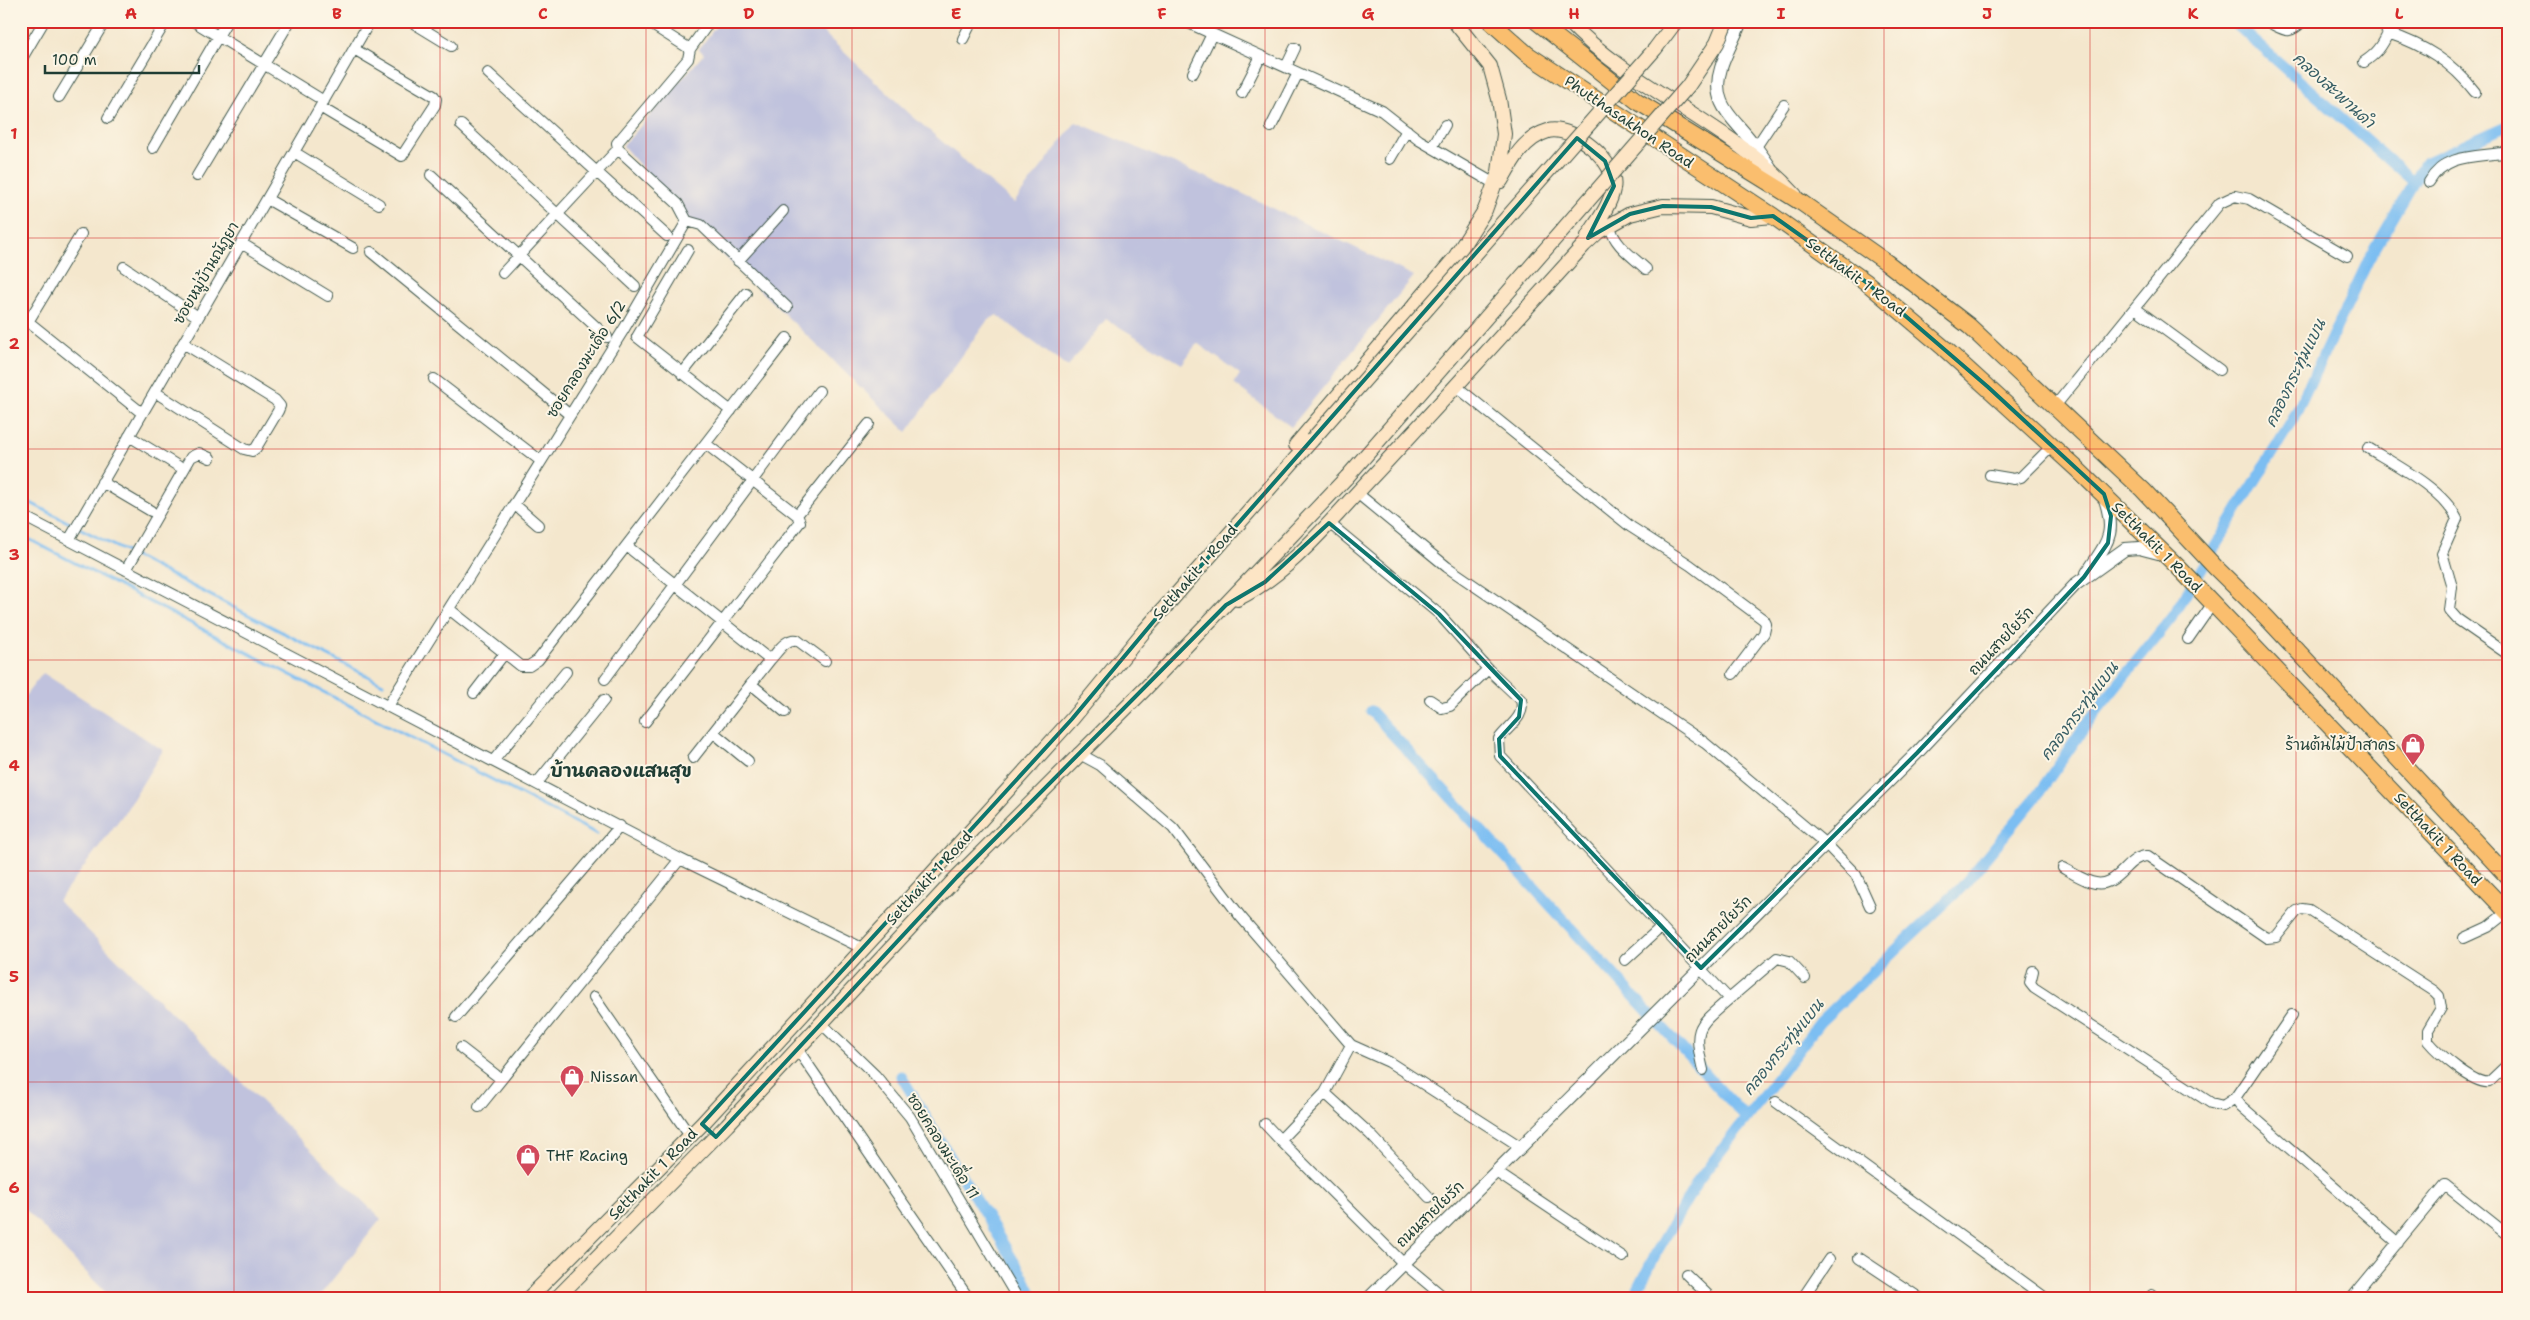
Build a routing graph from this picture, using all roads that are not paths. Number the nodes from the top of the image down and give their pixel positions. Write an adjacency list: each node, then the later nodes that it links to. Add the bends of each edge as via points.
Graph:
1 (44, 21): 32 (street)
2 (105, 21): 41 (street)
3 (166, 21): 44 (street)
4 (193, 21): 25 (street)
5 (227, 21): 25 (street)
6 (290, 21): 34 (street)
7 (370, 21): 30 (street, ซอยหมู่บ้านณัฏยา)
8 (410, 21): 27 (street)
9 (646, 21): 29 (street)
10 (710, 21): 29 (street)
11 (972, 21): 26 (street)
12 (1184, 21): 24 (street)
13 (1454, 21): 61 (main road, via 1490,66 1499,99 1504,134)
14 (1490, 21): 68 (main road, Phutthasakhon Road, via 1527,54)
15 (1536, 21): 63 (main road, Phutthasakhon Road, via 1637,101)
16 (1568, 21): 56 (main road, via 1581,36 1614,62 1725,134)
17 (1676, 21): 126 (main road, Setthakit 1 Road, bridge, via 1655,49)
18 (1726, 21): 131 (main road, Setthakit 1 Road, bridge, via 1717,43 1688,86 1347,477)
19 (1741, 21): 50 (street, via 1721,67 1719,94 1728,117)
20 (2303, 21): 22 (street, via 2290,31)
21 (2380, 21): 23 (street)
22 (2270, 23)
23 (2388, 33): 33 (street, via 2376,54); 39 (street, via 2411,41 2445,60 2460,72)
24 (1212, 34): 31 (street); 37 (street)
25 (218, 36): 34 (street); 51 (street)
26 (963, 39)
27 (452, 46)
28 (1295, 48): 35 (street)
29 (690, 49): 52 (street, via 688,59 618,138)
30 (354, 50): 42 (street, ซอยหมู่บ้านณัฏยา); 42 (street, via 434,96 435,104 402,156)
31 (1261, 56): 35 (street); 40 (street)
32 (21, 60)
33 (2364, 62)
34 (264, 65): 42 (street); 59 (street)
35 (1286, 68): 38 (street)
36 (488, 73): 57 (street)
37 (1193, 73)
38 (1298, 73): 47 (street); 48 (street, via 1382,111)
39 (2475, 92)
40 (1242, 93)
41 (59, 97)
42 (322, 104): 54 (street, ซอยหมู่บ้านณัฏยา)
43 (1784, 104): 50 (street)
44 (108, 118)
45 (461, 125): 67 (street)
46 (1445, 125): 49 (street)
47 (1271, 127)
48 (1407, 130): 49 (street); 55 (street)
49 (1432, 147): 61 (street)
50 (1756, 147): 56 (street)
51 (152, 148)
52 (618, 149): 57 (street); 69 (street, via 678,204)
53 (2509, 150): 60 (street, via 2455,159 2443,164)
54 (294, 152): 62 (street, ซอยหมู่บ้านณัฏยา); 64 (street)
55 (1390, 159)
56 (1771, 169): 63 (main road)
57 (595, 172): 67 (street); 72 (street)
58 (431, 175): 77 (street)
59 (197, 176)
60 (2429, 182)
61 (1495, 184): 65 (main road)
62 (267, 199): 73 (street, ซอยหมู่บ้านณัฏยา); 74 (street)
63 (1802, 203): 100 (main road, Setthakit 1 Road, via 1969,326)
64 (379, 204)
65 (1486, 210): 80 (main road, via 1514,157 1530,140 1549,131 1563,132 1585,142 1605,161 1614,186 1600,218); 126 (main road, via 1454,259 1227,526)
66 (783, 211): 79 (street)
67 (558, 214): 77 (street); 84 (street)
68 (1774, 216): 70 (main road, via 1751,218 1711,207 1663,206 1630,214); 107 (main road, Setthakit 1 Road, via 1866,282)
69 (687, 220): 79 (street, via 701,225); 103 (street, ซอยคลองมะเดื่อ 6/2)
70 (1610, 226): 80 (main road, via 1598,232); 82 (street, via 1617,242)
71 (81, 234): 90 (street)
72 (667, 236)
73 (241, 243): 86 (street); 89 (street, ซอยหมู่บ้านณัฏยา)
74 (354, 248)
75 (688, 250): 95 (street, via 637,337)
76 (371, 252): 103 (street)
77 (519, 255): 83 (street); 91 (street)
78 (2347, 256): 88 (street, via 2249,199 2235,196 2220,203)
79 (738, 261): 87 (street)
80 (1567, 264): 97 (main road)
81 (124, 267): 89 (street)
82 (1646, 268)
83 (503, 273)
84 (635, 286)
85 (746, 293): 95 (street)
86 (328, 296)
87 (788, 308)
88 (2135, 308): 94 (street); 100 (street)
89 (198, 317): 93 (street, ซอยหมู่บ้านณัฏยา)
90 (25, 319): 102 (street)
91 (607, 337)
92 (787, 338): 101 (street)
93 (183, 343): 99 (street, ซอยหมู่บ้านณัฏยา); 99 (street, via 275,400 280,406 278,411 252,451)
94 (2220, 370)
95 (682, 374): 101 (street)
96 (434, 379): 110 (street)
97 (1457, 387): 115 (main road); 141 (street, via 1631,527 1690,564 1764,620 1764,633)
98 (819, 391): 113 (street)
99 (154, 392): 102 (street, ซอยหมู่บ้านณัฏยา)
100 (2055, 406): 160 (main road, Setthakit 1 Road, via 2144,490)
101 (732, 411): 106 (street)
102 (142, 413): 105 (street, ซอยหมู่บ้านณัฏยา)
103 (570, 415): 110 (street, ซอยคลองมะเดื่อ 6/2)
104 (868, 424): 120 (street)
105 (129, 436): 111 (street); 114 (street, ซอยหมู่บ้านณัฏยา)
106 (706, 444): 113 (street); 124 (street)
107 (2052, 446): 112 (street, via 2021,477); 116 (main road, Setthakit 1 Road)
108 (2368, 448): 136 (street, via 2449,504 2457,519 2442,553 2452,587 2449,610)
109 (210, 458): 127 (street, via 199,452 192,457)
110 (541, 460): 117 (street, ซอยคลองมะเดื่อ 6/2)
111 (178, 466)
112 (1990, 475)
113 (753, 480): 120 (street); 129 (street)
114 (102, 482): 118 (street); 123 (street, ซอยหมู่บ้านณัฏยา)
115 (1357, 493): 121 (main road); 157 (street, via 1447,567 1705,743)
116 (2104, 494): 125 (main road, Setthakit 1 Road); 128 (street, ถนนสายใยรัก, via 2111,516 2108,543)
117 (514, 504): 122 (street); 132 (street, ซอยคลองมะเดื่อ 6/2)
118 (152, 511)
119 (21, 515): 123 (street)
120 (797, 515): 133 (street, via 800,522)
121 (1329, 523): 131 (main road, via 1265,582); 139 (street, via 1439,614)
122 (538, 525)
123 (68, 540): 127 (street)
124 (628, 547): 129 (street); 135 (street, via 538,660 529,666 521,666)
125 (2166, 555): 128 (street, ถนนสายใยรัก, via 2139,548 2125,549); 130 (main road, Setthakit 1 Road)
126 (1202, 565): 165 (main road, Setthakit 1 Road, via 1072,719)
127 (126, 570): 147 (street)
128 (2084, 577): 157 (street, ถนนสายใยรัก, via 1917,754)
129 (675, 584): 133 (street); 142 (street)
130 (2213, 603): 134 (street); 162 (main road, Setthakit 1 Road)
131 (1226, 605): 151 (main road, Setthakit 1 Road)
132 (449, 610): 135 (street); 147 (street, ซอยคลองมะเดื่อ 6/2)
133 (722, 622): 137 (street); 149 (street)
134 (2188, 639)
135 (504, 654): 144 (street)
136 (2509, 655)
137 (770, 660): 138 (street, via 792,639); 143 (street)
138 (825, 661)
139 (1488, 669): 146 (street, via 1450,706 1442,708); 163 (street, via 1521,700 1523,706 1519,717 1499,739 1500,756)
140 (566, 672): 153 (street)
141 (1733, 674)
142 (605, 679)
143 (751, 684): 148 (street); 150 (street)
144 (474, 693)
145 (604, 700): 155 (street)
146 (1430, 700)
147 (388, 706): 153 (street)
148 (785, 712)
149 (645, 722)
150 (714, 733): 152 (street); 154 (street)
151 (1078, 753): 174 (main road, Setthakit 1 Road, via 957,877); 175 (street, via 1100,766 1173,828 1240,916)
152 (693, 758)
153 (494, 760): 155 (street)
154 (748, 761)
155 (537, 784): 156 (street)
156 (620, 826): 158 (street); 173 (street)
157 (1826, 844): 161 (street, via 1856,875); 167 (street, ถนนสายใยรัก)
158 (680, 858): 165 (street); 180 (street)
159 (2063, 868): 178 (street, via 2092,883 2102,884 2120,875 2134,860 2148,856 2272,939 2297,911 2309,910 2440,996 2442,1008 2428,1030 2428,1041 2469,1076 2478,1082 2489,1082)
160 (2509, 878)
161 (1870, 906)
162 (2508, 913): 164 (street)
163 (1661, 927): 166 (street); 167 (street)
164 (2464, 938)
165 (864, 949): 185 (main road, Setthakit 1 Road)
166 (1625, 960)
167 (1701, 968): 171 (street); 190 (street, ถนนสายใยรัก)
168 (2033, 971): 182 (street, via 2030,983 2034,988 2169,1076 2217,1106)
169 (1805, 978): 171 (street, via 1789,961 1777,958)
170 (594, 997): 187 (street)
171 (1729, 999): 179 (street, via 1706,1019 1697,1035)
172 (2292, 1014): 182 (street)
173 (456, 1017)
174 (822, 1024): 177 (main road, Setthakit 1 Road); 204 (street, ซอยคลองมะเดื่อ 11, via 875,1075 910,1117)
175 (1351, 1045): 181 (street); 190 (street, via 1389,1062)
176 (462, 1048): 180 (street)
177 (798, 1050): 188 (main road, Setthakit 1 Road); 203 (street)
178 (2509, 1064)
179 (1703, 1070)
180 (501, 1079): 184 (street)
181 (1325, 1093): 189 (street); 192 (street)
182 (2235, 1098): 194 (street)
183 (1776, 1102): 209 (street)
184 (479, 1107)
185 (702, 1124): 187 (main road, Setthakit 1 Road); 188 (main road)
186 (1265, 1124): 189 (street)
187 (690, 1136): 201 (main road, Setthakit 1 Road)
188 (716, 1137): 202 (main road, Setthakit 1 Road)
189 (1280, 1140): 198 (street)
190 (1521, 1147): 191 (street, ถนนสายใยรัก)
191 (1496, 1172): 195 (street); 198 (street, ถนนสายใยรัก)
192 (1429, 1197)
193 (2509, 1236): 194 (street, via 2445,1185)
194 (2398, 1243): 210 (street)
195 (1623, 1257)
196 (1859, 1258): 208 (street)
197 (1829, 1259): 207 (street)
198 (1403, 1263): 200 (street); 205 (street, ถนนสายใยรัก)
199 (1686, 1274): 206 (street)
200 (1442, 1298)
201 (528, 1299)
202 (556, 1299)
203 (969, 1299)
204 (1018, 1299)
205 (1368, 1299)
206 (1712, 1299)
207 (1802, 1299)
208 (1921, 1299)
209 (2047, 1299)
210 (2351, 1299)

